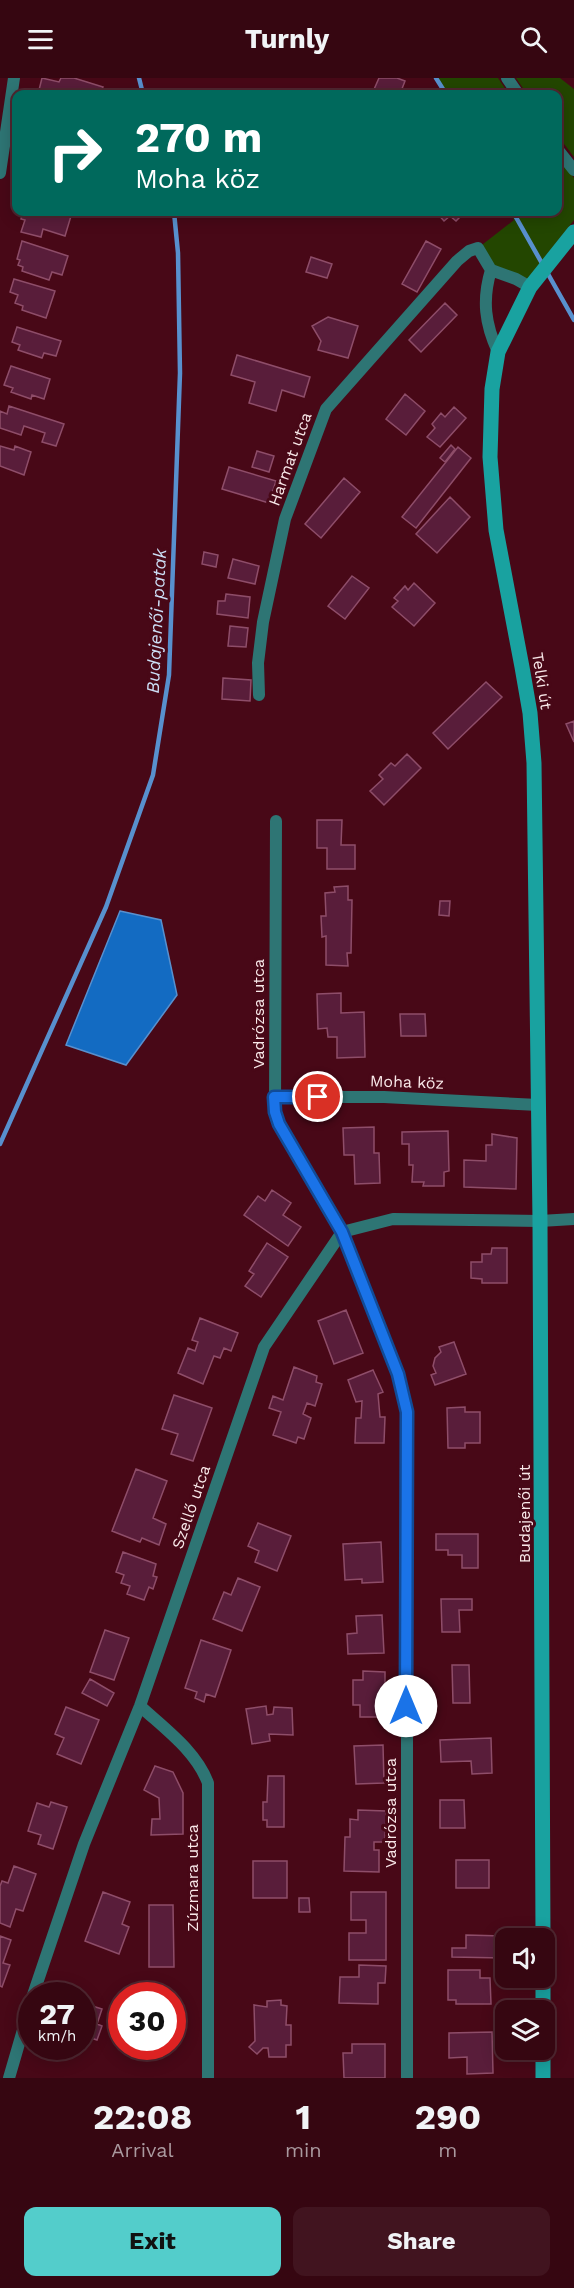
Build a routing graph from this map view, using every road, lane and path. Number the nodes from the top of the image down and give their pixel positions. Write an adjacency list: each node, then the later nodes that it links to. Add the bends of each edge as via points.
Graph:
1 (12, 92): 4 (street)
2 (562, 155): 3 (street)
3 (574, 170)
4 (0, 173)
5 (574, 232): 7 (main road, Telki út)
6 (490, 270): 7 (street); 8 (street, via 485,305); 9 (street, Harmat utca, via 478,248 457,261 326,409 285,519 262,622)
7 (530, 287): 8 (main road, Telki út)
8 (498, 352): 12 (main road, Telki út, via 492,389 490,457 496,530 530,713 534,763)
9 (259, 695)
10 (276, 821): 11 (street, Vadrózsa utca)
11 (274, 1097): 12 (street, Moha köz); 15 (street, Vadrózsa utca, via 279,1124)
12 (538, 1098): 14 (main road, Budajenői út)
13 (574, 1219): 14 (street)
14 (540, 1221): 15 (street, via 393,1219); 17 (main road, Budajenői út)
15 (342, 1232): 16 (street, Szellő utca, via 264,1347); 23 (street, Vadrózsa utca, via 398,1374 407,1412)
16 (140, 1706): 18 (street, Szellő utca, via 84,1844); 22 (street, Zúzmara utca, via 188,1750 208,1783)
17 (543, 1928)
18 (37, 1982)
19 (18, 2046): 21 (street, Szellő utca)
20 (543, 2060): 24 (main road)
21 (9, 2078)
22 (208, 2078)
23 (407, 2078)
24 (543, 2078)

